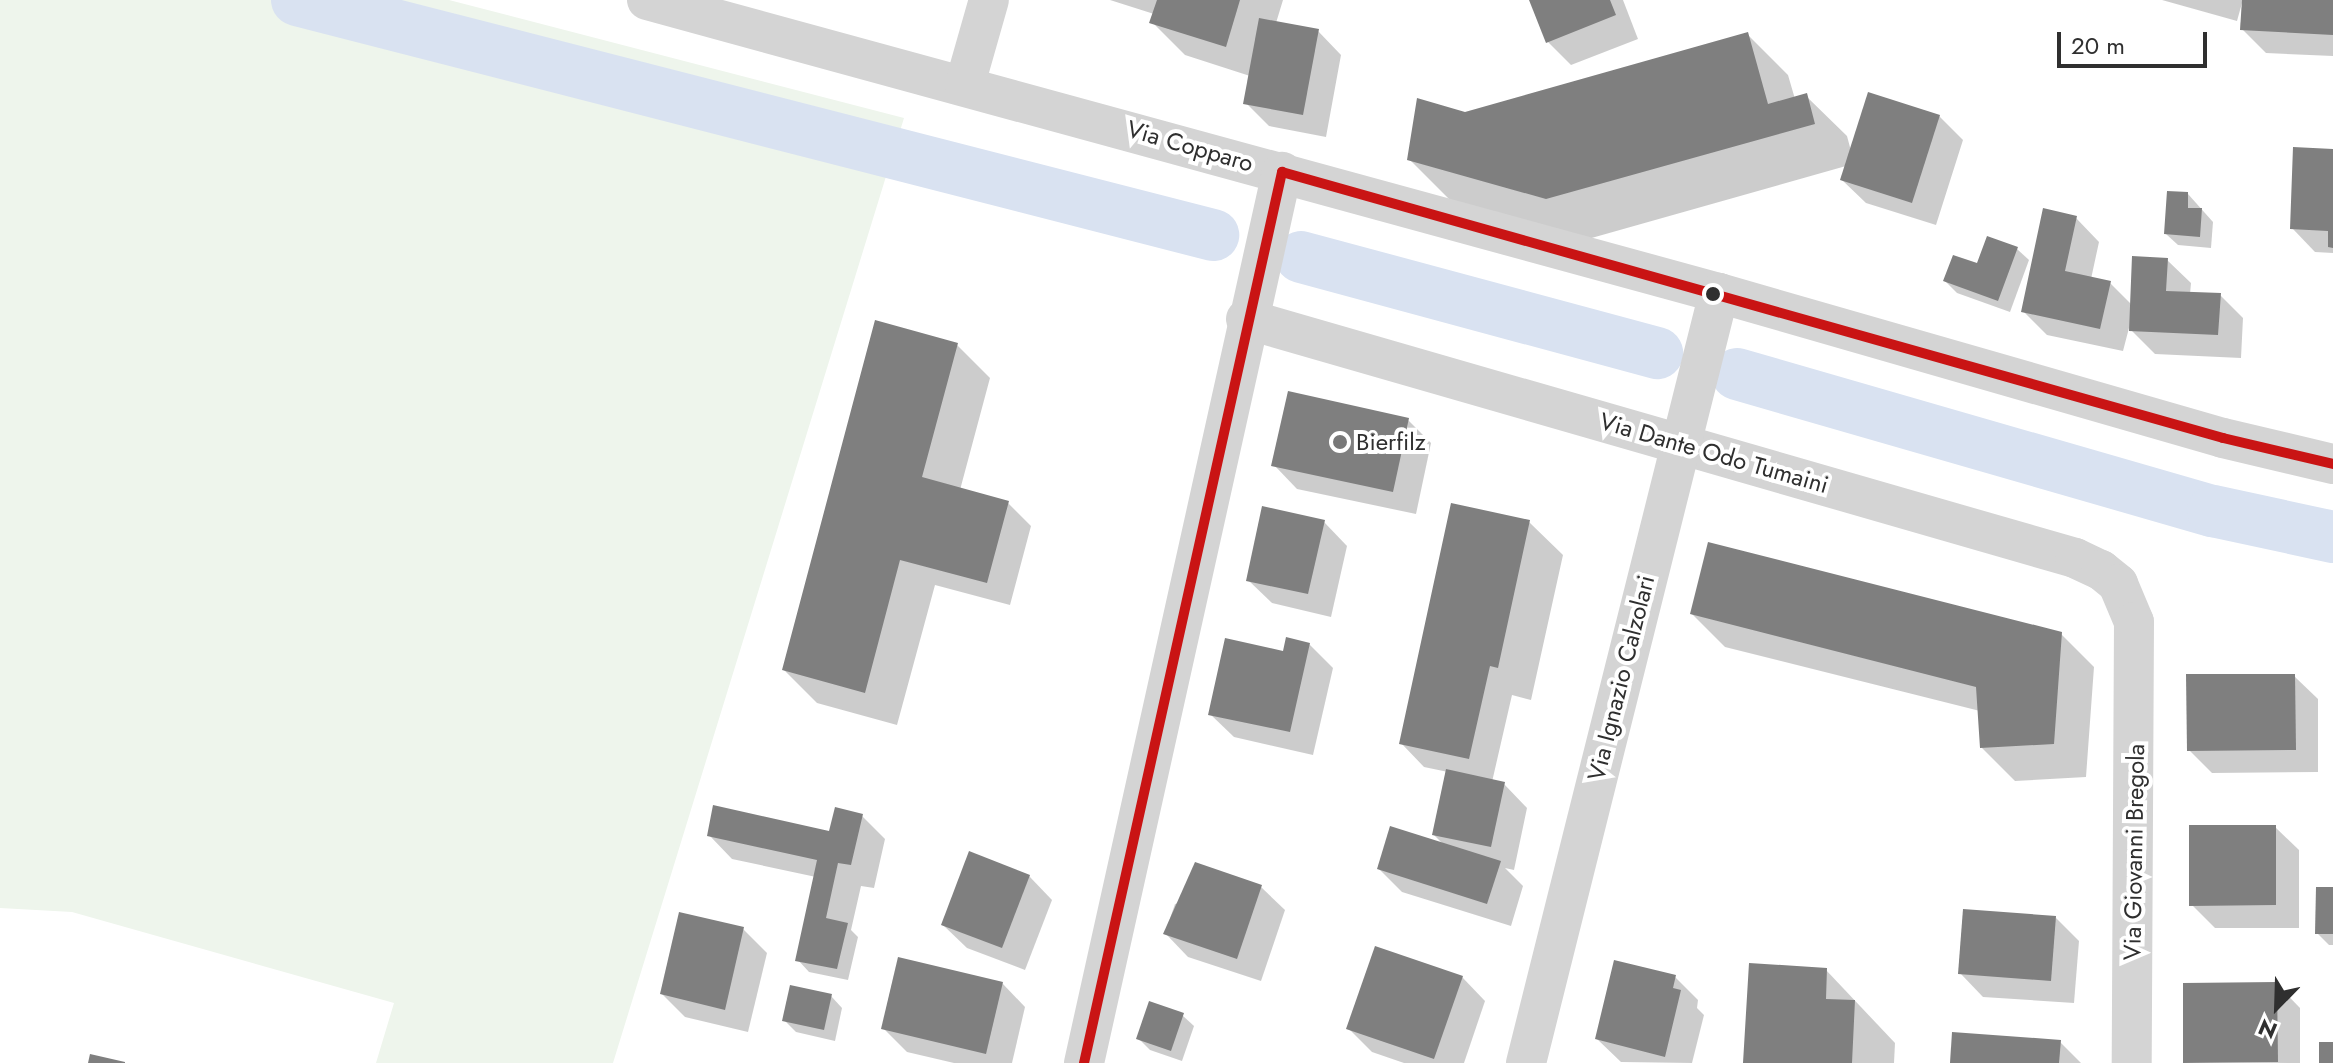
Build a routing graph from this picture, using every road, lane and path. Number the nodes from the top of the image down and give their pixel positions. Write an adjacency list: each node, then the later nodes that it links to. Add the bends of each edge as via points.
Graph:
1 (647, 0): 3 (street, Via Copparo)
2 (989, 0): 3 (street)
3 (965, 84): 4 (street, Via Copparo)
4 (1282, 172): 5 (street, Via Copparo); 6 (street)
5 (1719, 293): 7 (street, Via Ignazio Calzolari); 8 (street, Via Copparo, via 2223,438)
6 (1246, 319): 7 (street, Via Dante Odo Tumaini); 10 (street)
7 (1680, 443): 9 (street, Via Dante Odo Tumaini, via 2075,558 2118,584); 11 (street, Via Ignazio Calzolari)
8 (2333, 464)
9 (2136, 641): 12 (street, Via Giovanni Bregola)
10 (1084, 1063)
11 (1526, 1063)
12 (2132, 1063)

